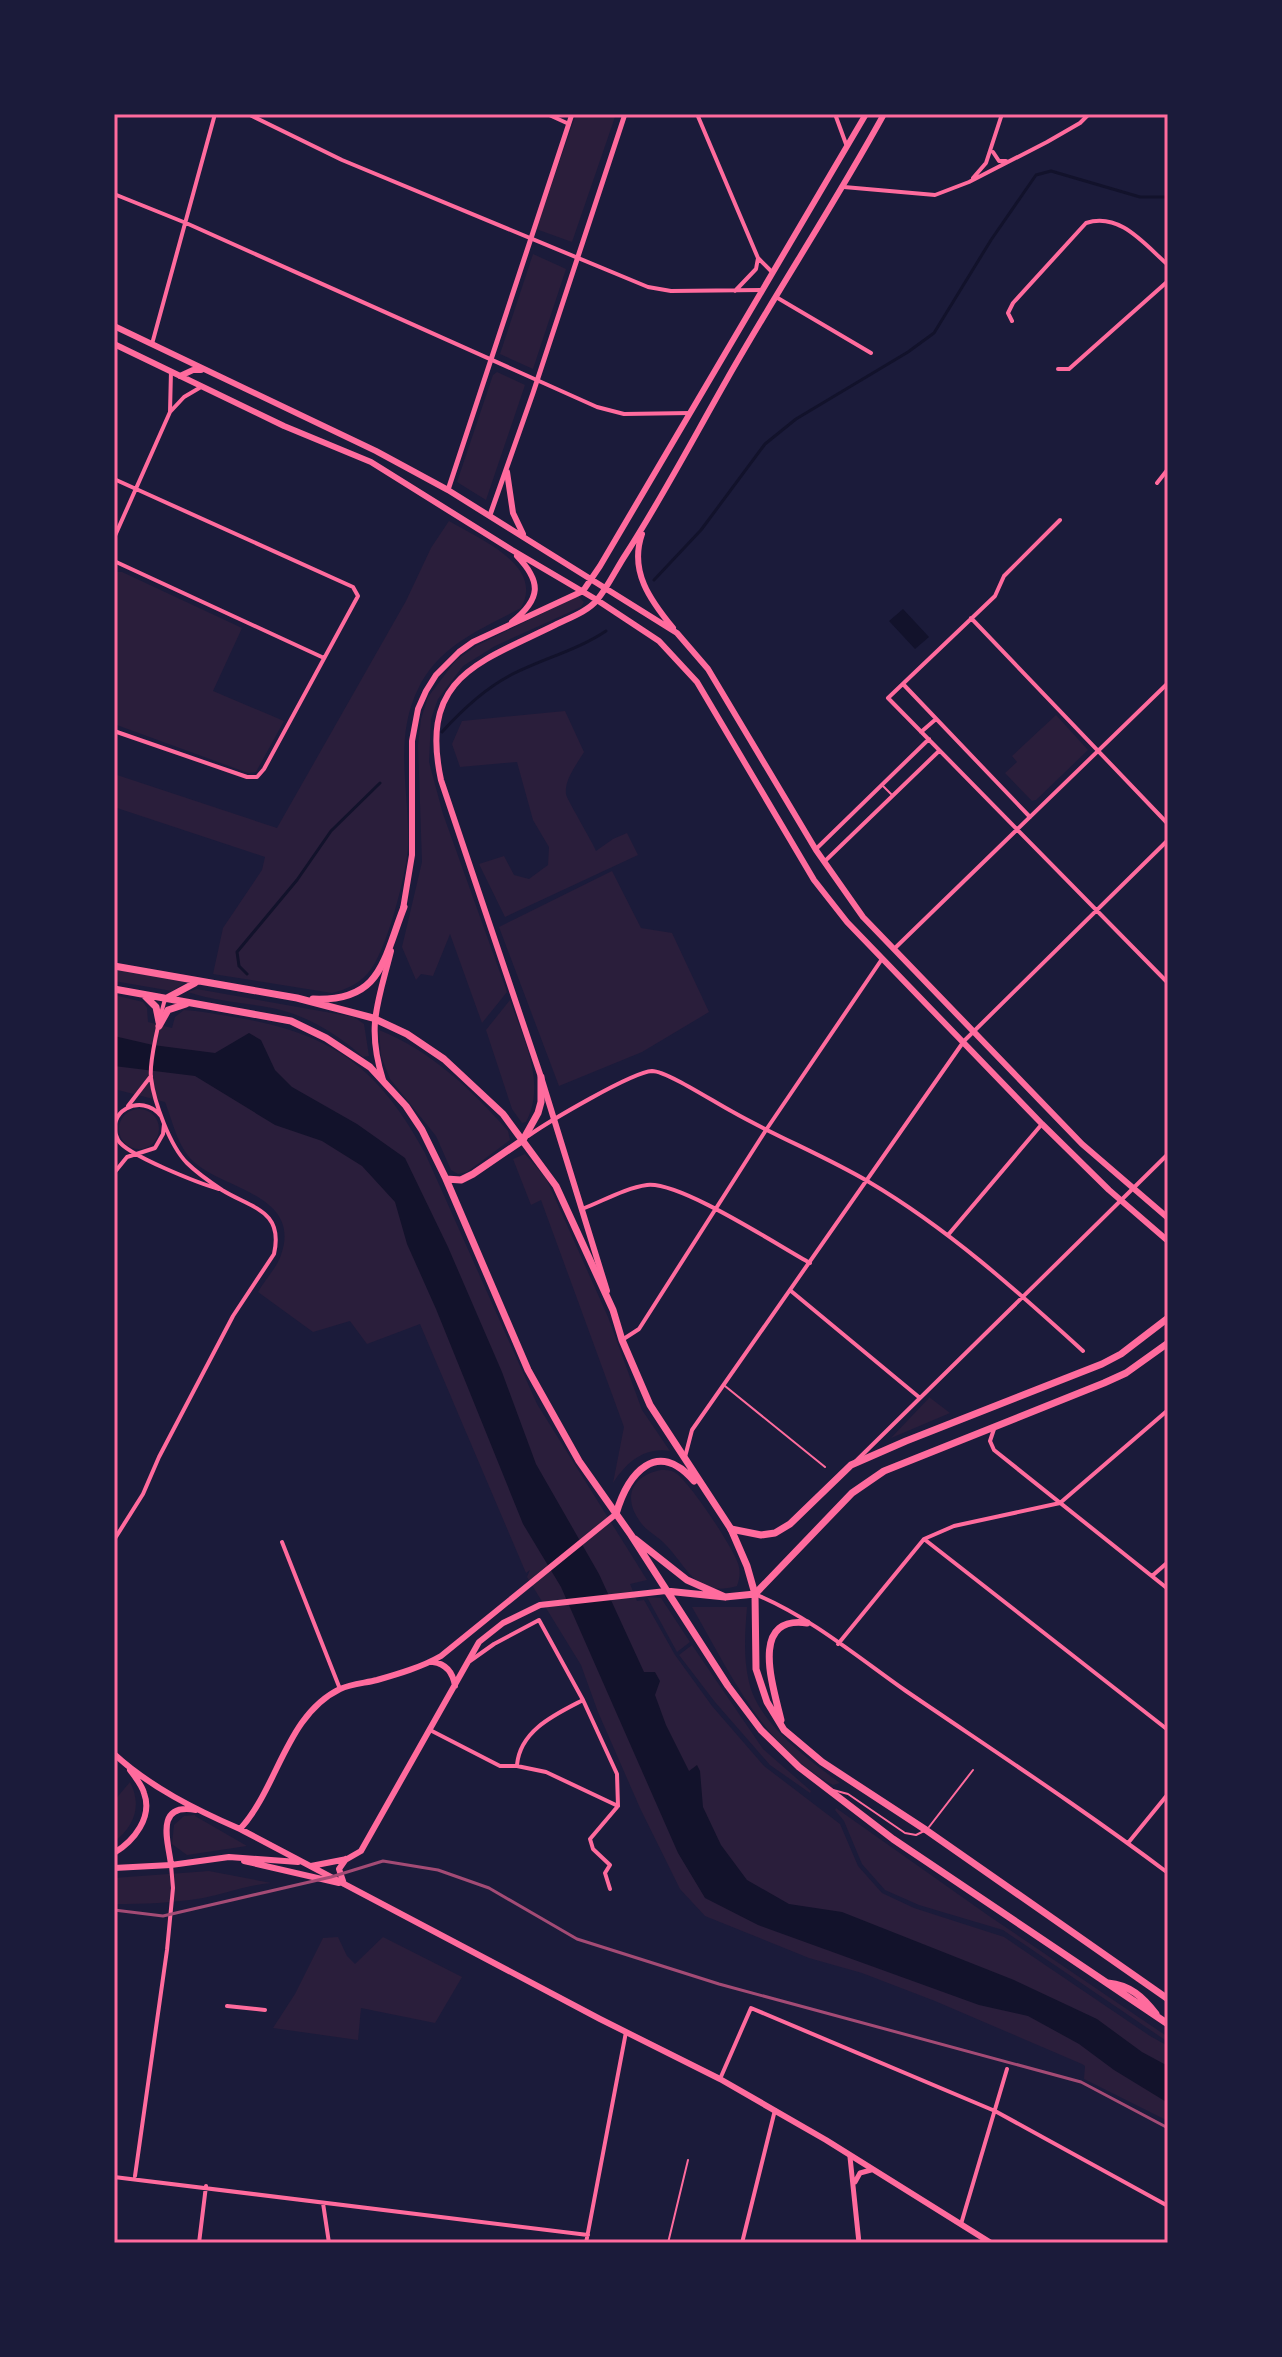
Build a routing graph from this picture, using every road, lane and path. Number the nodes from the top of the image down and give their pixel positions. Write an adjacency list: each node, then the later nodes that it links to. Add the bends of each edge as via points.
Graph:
1 (215, 114): 19 (street)
2 (248, 114): 20 (street)
3 (547, 114): 12 (street)
4 (572, 114): 12 (street)
5 (625, 114): 21 (street)
6 (697, 114): 22 (street)
7 (835, 114): 14 (street)
8 (866, 114): 14 (main road)
9 (884, 114): 17 (main road)
10 (1002, 114): 13 (street)
11 (1089, 114): 15 (street)
12 (569, 124): 20 (street)
13 (993, 145): 15 (street, via 994,157); 16 (street)
14 (847, 147): 24 (main road)
15 (1011, 160): 16 (street)
16 (969, 182): 17 (street, via 935,195)
17 (844, 187): 28 (main road)
18 (114, 194): 19 (street)
19 (186, 223): 32 (street); 34 (street)
20 (531, 240): 21 (street); 34 (street)
21 (576, 257): 27 (street, via 648,287); 39 (street)
22 (758, 258): 24 (street); 27 (street, via 756,269)
23 (1168, 265): 29 (street, via 1120,224 1101,218 1086,223 1013,303 1008,313)
24 (772, 272): 26 (main road)
25 (1168, 281): 35 (street, via 1069,369)
26 (761, 290): 27 (street); 43 (main road)
27 (734, 292)
28 (776, 297): 33 (street); 54 (main road)
29 (1012, 321)
30 (114, 326): 32 (main road)
31 (114, 344): 37 (main road)
32 (152, 344): 36 (main road)
33 (871, 353)
34 (491, 361): 39 (street); 49 (street)
35 (1058, 369)
36 (204, 370): 38 (main road); 49 (main road)
37 (171, 371): 38 (main road); 41 (street)
38 (180, 376): 40 (main road); 41 (street)
39 (537, 381): 43 (street, via 624,414); 45 (street)
40 (202, 387): 42 (street); 50 (main road, via 371,462)
41 (173, 390): 42 (street)
42 (170, 412): 48 (street)
43 (690, 413): 59 (main road)
44 (1168, 469): 47 (street)
45 (507, 472): 51 (street); 55 (main road, via 513,513)
46 (114, 479): 48 (street)
47 (1157, 483)
48 (136, 488): 56 (street); 66 (street, via 356,589 357,599)
49 (448, 490): 50 (main road); 51 (main road)
50 (451, 511): 53 (main road)
51 (490, 515): 53 (main road); 55 (main road)
52 (1060, 520): 63 (street)
53 (470, 522): 57 (main road)
54 (646, 523): 60 (main road); 65 (main road, via 638,551 642,582)
55 (525, 537): 59 (main road)
56 (114, 538)
57 (512, 550): 61 (main road); 64 (main road, via 531,571 535,591 522,614)
58 (114, 561): 66 (street)
59 (592, 579): 60 (main road); 61 (main road)
60 (605, 587): 62 (main road); 65 (main road)
61 (583, 591): 62 (main road); 64 (main road)
62 (597, 600): 86 (main road, via 659,641 697,682 814,880); 100 (main road, via 462,675 444,700 436,727 441,780)
63 (971, 618): 68 (street); 74 (street)
64 (503, 629): 83 (main road, via 473,642 446,663 418,709 412,741 412,855)
65 (677, 633): 81 (main road, via 721,689)
66 (324, 658): 70 (street, via 257,777)
67 (1168, 683): 74 (street)
68 (903, 684): 69 (street); 71 (street, via 888,698)
69 (936, 719): 71 (street); 77 (street)
70 (114, 731)
71 (921, 732): 72 (street)
72 (929, 739): 73 (street); 75 (street)
73 (939, 751): 76 (street); 79 (street)
74 (1101, 751): 77 (street); 78 (street)
75 (882, 785): 76 (lane); 81 (street)
76 (892, 796): 82 (street)
77 (1030, 817): 79 (street)
78 (1168, 824)
79 (1017, 830): 84 (street); 85 (street)
80 (1168, 840): 84 (street)
81 (816, 850): 82 (main road)
82 (824, 862): 85 (main road)
83 (404, 907): 92 (main road, via 378,972 364,990 334,1000); 95 (main road)
84 (1096, 911): 89 (street); 97 (street)
85 (893, 950): 97 (main road)
86 (882, 959): 98 (main road); 106 (street)
87 (114, 966): 88 (main road)
88 (205, 982): 92 (main road); 93 (main road)
89 (1168, 983)
90 (114, 989): 91 (main road)
91 (143, 994): 93 (main road); 96 (main road, via 156,1007)
92 (297, 998): 95 (main road)
93 (165, 999): 94 (main road); 96 (street)
94 (191, 1003): 96 (main road, via 168,1010); 101 (main road, via 291,1021 352,1053)
95 (373, 1018): 101 (main road, via 375,1053); 107 (main road, via 444,1059)
96 (159, 1026): 99 (street)
97 (973, 1032): 98 (street); 113 (main road)
98 (964, 1041): 105 (main road); 112 (street)
99 (151, 1076): 102 (street); 103 (street)
100 (541, 1077): 104 (main road); 107 (main road, via 538,1113)
101 (385, 1083): 111 (main road, via 422,1130)
102 (127, 1107): 103 (street, via 151,1107); 108 (street, via 115,1133 123,1147)
103 (163, 1118): 108 (street, via 160,1142 148,1152); 114 (street, via 185,1161)
104 (553, 1119): 106 (street, via 651,1071); 107 (street); 116 (main road)
105 (1042, 1124): 115 (main road); 119 (street)
106 (766, 1130): 112 (street); 117 (street)
107 (523, 1140): 111 (main road, via 473,1174); 124 (main road, via 556,1186)
108 (135, 1153): 110 (street); 114 (street)
109 (1168, 1154): 113 (street)
110 (114, 1173)
111 (446, 1179): 138 (main road, via 528,1370)
112 (868, 1181): 119 (street); 121 (street)
113 (1132, 1189): 115 (street); 118 (main road)
114 (223, 1190): 142 (street, via 265,1213 275,1229 274,1254 233,1316 143,1494)
115 (1120, 1200): 120 (main road); 123 (street)
116 (582, 1209): 117 (street, via 648,1185 665,1186); 124 (main road)
117 (714, 1209): 121 (street); 126 (street, via 639,1329)
118 (1168, 1218)
119 (948, 1235): 123 (street)
120 (1168, 1241)
121 (810, 1263): 122 (street)
122 (791, 1291): 129 (street); 130 (street)
123 (1023, 1296): 128 (street); 130 (street)
124 (613, 1310): 126 (main road)
125 (1168, 1318): 134 (main road, via 1102,1364)
126 (622, 1340): 133 (main road, via 650,1405)
127 (1168, 1343): 132 (main road, via 1126,1373)
128 (1083, 1351)
129 (724, 1385): 133 (street, via 692,1430); 135 (lane)
130 (920, 1398): 134 (street)
131 (1168, 1410): 137 (street)
132 (995, 1427): 137 (street, via 994,1450); 148 (main road, via 873,1478 852,1493)
133 (682, 1456): 136 (main road)
134 (851, 1465): 139 (main road, via 780,1531 761,1535)
135 (825, 1467)
136 (711, 1501): 138 (main road, via 677,1465 664,1460 632,1476); 139 (main road)
137 (1060, 1503): 141 (street, via 954,1526); 145 (street)
138 (616, 1514): 140 (main road); 152 (main road)
139 (731, 1529): 148 (main road)
140 (631, 1535): 147 (main road); 149 (main road, via 687,1580)
141 (924, 1539): 151 (street); 159 (street)
142 (114, 1540)
143 (282, 1542): 155 (street)
144 (1168, 1562): 145 (street)
145 (1152, 1576): 146 (street)
146 (1168, 1589)
147 (666, 1591): 149 (main road); 153 (main road, via 540,1605 479,1642); 164 (main road, via 761,1730)
148 (755, 1594): 149 (main road); 150 (street); 158 (main road, via 756,1669)
149 (725, 1597)
150 (807, 1623): 151 (street); 158 (main road, via 784,1623 770,1643)
151 (838, 1644): 170 (street)
152 (429, 1662): 154 (main road, via 446,1667); 155 (main road)
153 (469, 1662): 154 (main road); 156 (street, via 539,1620)
154 (455, 1686): 157 (main road)
155 (340, 1689): 168 (main road, via 303,1720)
156 (583, 1700): 162 (street, via 527,1737); 166 (street, via 617,1774)
157 (430, 1730): 162 (street, via 500,1766); 173 (main road, via 361,1851)
158 (784, 1730): 169 (main road, via 822,1762)
159 (1168, 1730)
160 (114, 1754): 161 (main road)
161 (127, 1766): 167 (main road); 171 (main road, via 144,1792 147,1811 138,1832)
162 (517, 1766): 166 (street, via 546,1772)
163 (973, 1770): 169 (lane)
164 (827, 1789): 169 (lane, via 848,1794 905,1833); 184 (main road)
165 (1168, 1794): 170 (street)
166 (618, 1806): 180 (street, via 590,1839 610,1865 605,1873)
167 (199, 1811): 168 (main road); 175 (main road, via 183,1809 165,1826)
168 (240, 1829): 174 (main road)
169 (926, 1830): 181 (main road)
170 (1128, 1843): 178 (street)
171 (114, 1853)
172 (229, 1857): 174 (main road); 175 (main road); 179 (main road)
173 (347, 1859): 176 (main road); 179 (main road, via 339,1869)
174 (302, 1862): 176 (main road)
175 (171, 1865): 177 (main road); 194 (street, via 167,1950)
176 (311, 1866): 179 (main road)
177 (114, 1868)
178 (1168, 1873)
179 (344, 1884): 185 (main road)
180 (610, 1889)
181 (1168, 1999)
182 (227, 2006): 183 (street)
183 (265, 2010)
184 (1168, 2024)
185 (626, 2032): 187 (main road); 200 (street)
186 (1007, 2069): 189 (street)
187 (720, 2079): 188 (main road); 189 (street, via 751,2008)
188 (775, 2110): 190 (main road); 205 (street)
189 (995, 2111): 198 (street); 199 (street)
190 (850, 2155): 192 (main road); 195 (street)
191 (688, 2160): 204 (lane)
192 (873, 2170): 195 (street, via 860,2173); 199 (main road)
193 (114, 2177): 194 (street)
194 (135, 2177): 196 (street)
195 (854, 2182): 206 (street)
196 (206, 2186): 197 (street); 201 (street)
197 (323, 2203): 200 (street); 202 (street)
198 (1168, 2206)
199 (961, 2224): 207 (main road)
200 (588, 2235): 203 (street)
201 (199, 2243)
202 (329, 2243)
203 (586, 2243)
204 (668, 2243)
205 (742, 2243)
206 (859, 2243)
207 (991, 2243)

